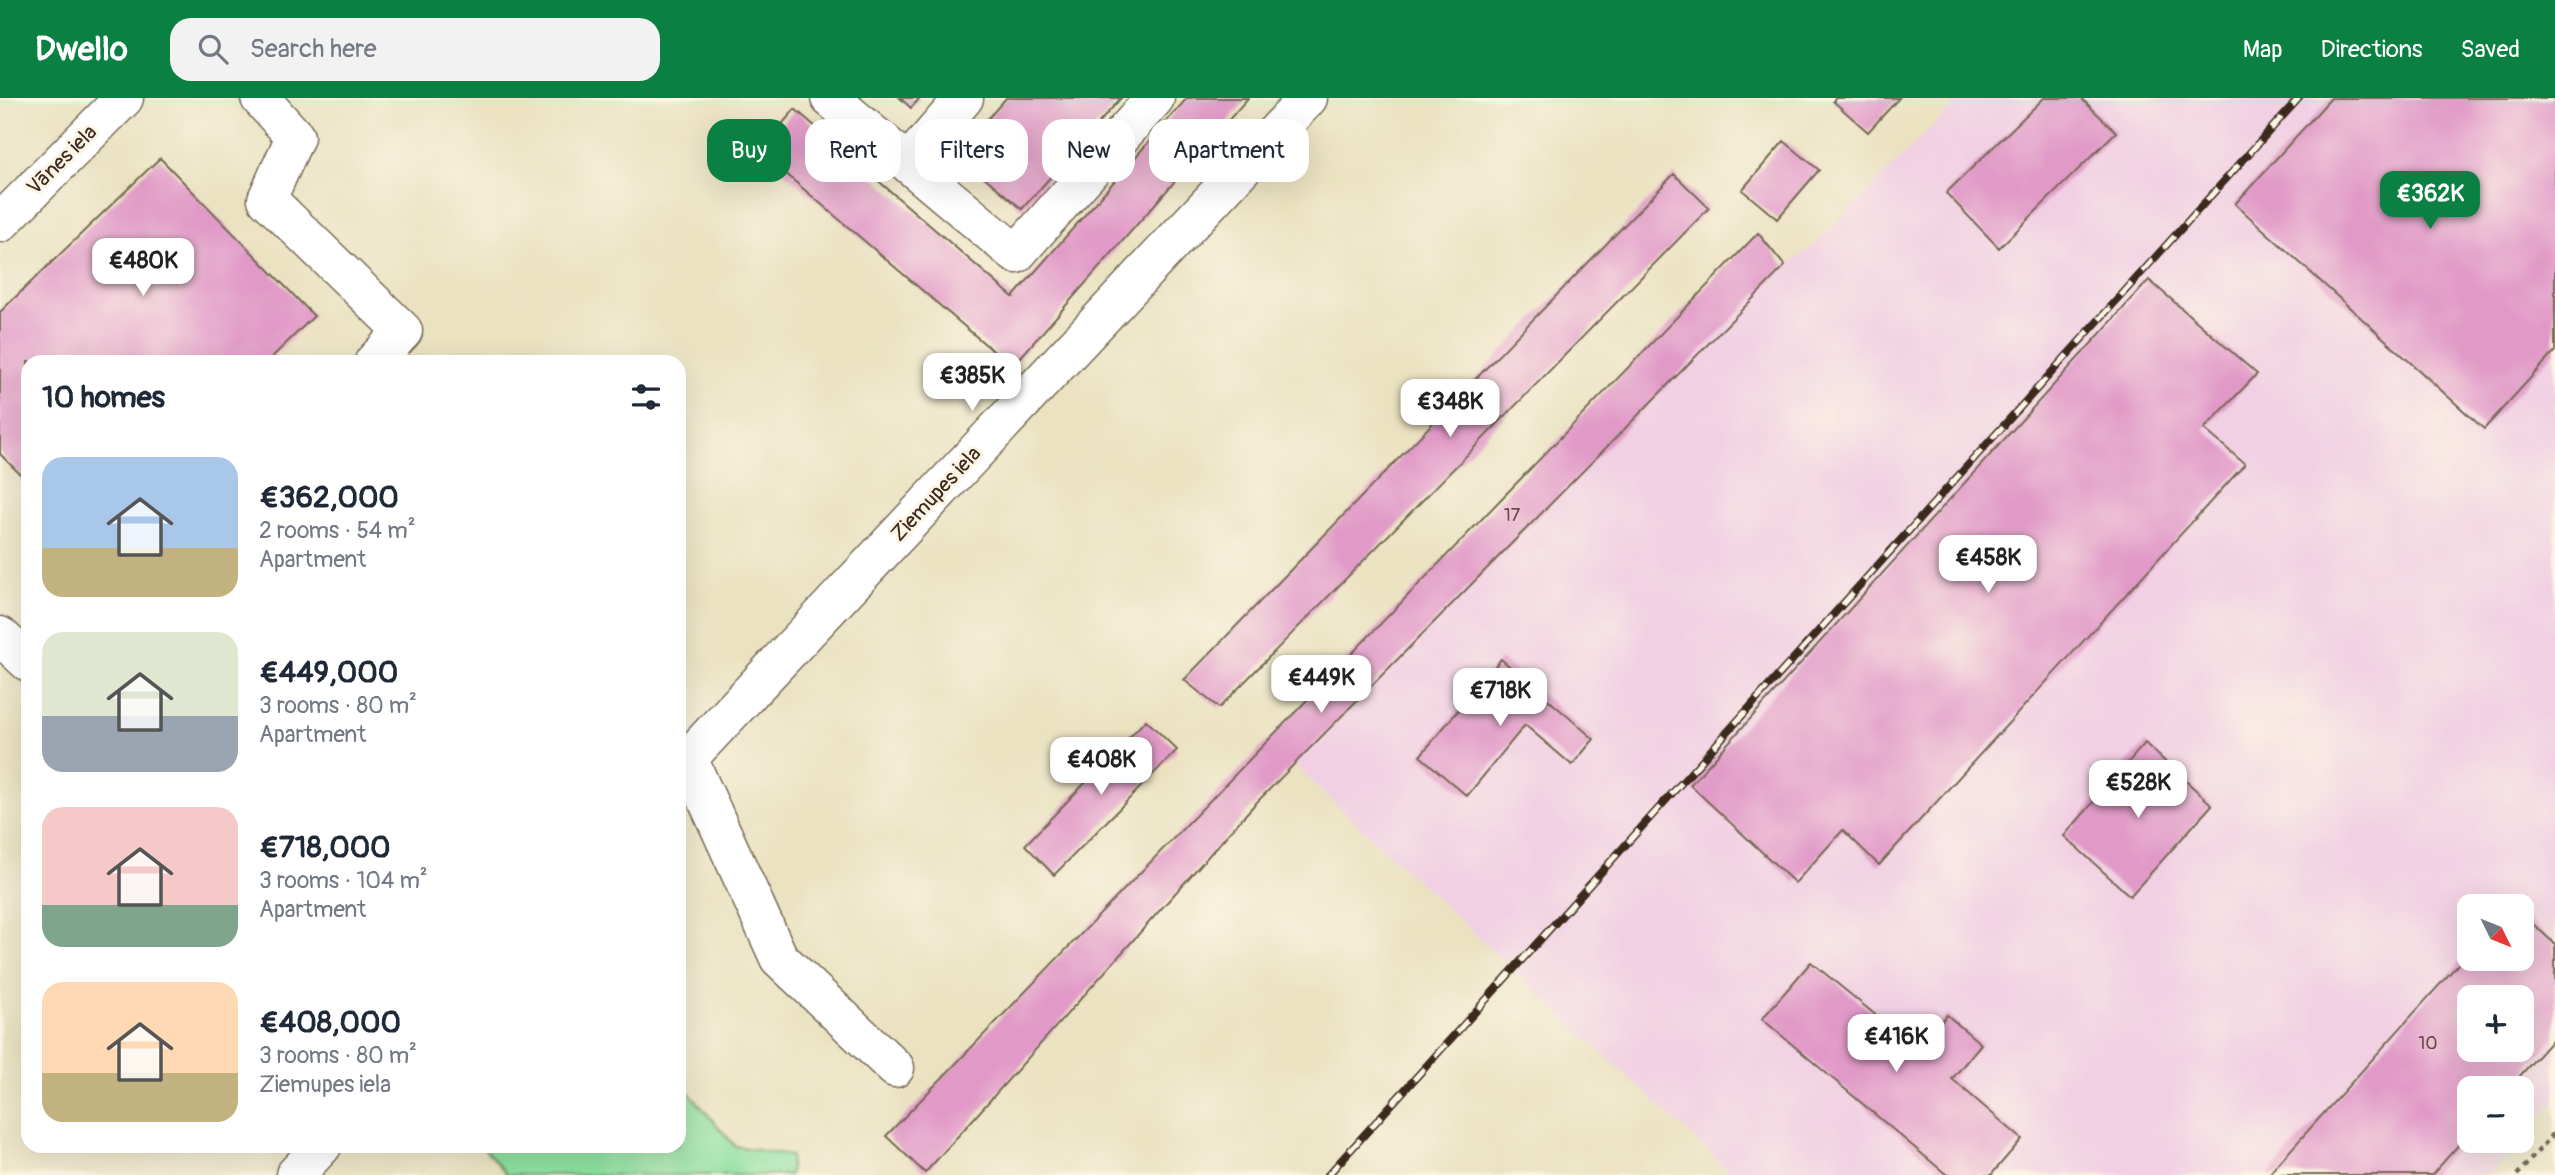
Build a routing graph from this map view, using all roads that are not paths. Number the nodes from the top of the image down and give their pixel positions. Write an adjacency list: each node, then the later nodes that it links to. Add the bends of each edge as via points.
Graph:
1 (124, 98): 8 (street, Vānes iela)
2 (260, 98): 9 (street, via 295,137 267,199 403,331)
3 (830, 98): 7 (street)
4 (964, 98): 7 (street)
5 (1155, 98): 7 (street, via 1016,254)
6 (1308, 98): 12 (street, Ziemupes iela)
7 (908, 163)
8 (0, 223)
9 (381, 355)
10 (0, 636): 11 (street)
11 (21, 656)
12 (686, 761)
13 (686, 767): 14 (street, via 779,958)
14 (895, 1068)
15 (315, 1153): 16 (street)
16 (295, 1175)

